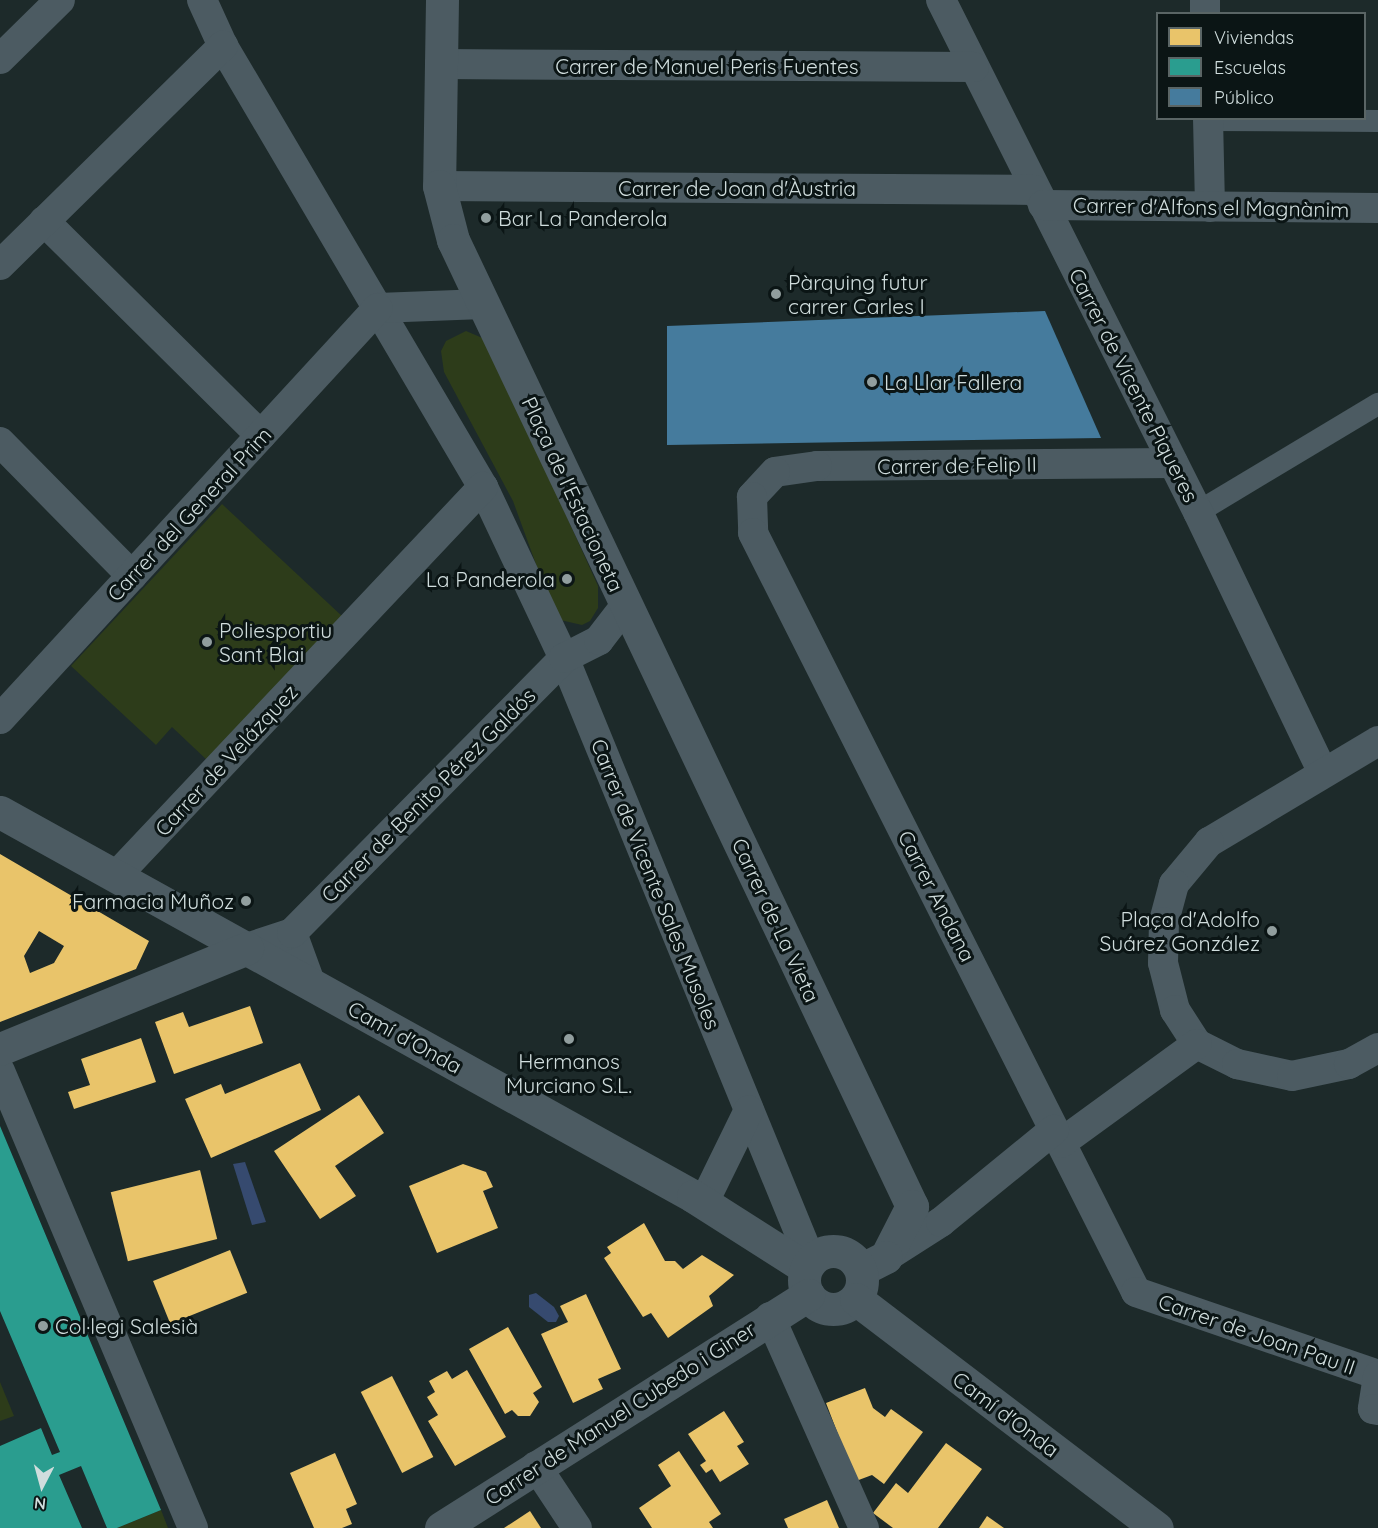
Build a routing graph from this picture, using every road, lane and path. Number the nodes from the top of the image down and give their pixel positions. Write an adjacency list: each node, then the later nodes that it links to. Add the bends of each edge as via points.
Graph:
1 (60, 0): 6 (street)
2 (202, 0): 5 (street)
3 (442, 0): 7 (street, Plaça de l'Estacioneta)
4 (941, 0): 8 (street, Carrer de Vicente Piqueres)
5 (223, 46): 16 (street); 19 (street)
6 (0, 59)
7 (440, 64): 8 (street, Carrer de Manuel Peris Fuentes); 12 (street, Plaça de l'Estacioneta)
8 (974, 67): 13 (street, Carrer de Vicente Piqueres)
9 (1208, 120): 14 (street)
10 (1293, 120): 11 (street)
11 (1378, 121)
12 (439, 186): 13 (street, Carrer de Joan d'Àustria); 18 (street, Plaça de l'Estacioneta, via 453,240)
13 (1039, 197): 14 (street, Carrer d'Alfons el Magnànim); 23 (street, Carrer de Vicente Piqueres)
14 (1210, 207): 15 (street, Carrer d'Alfons el Magnànim)
15 (1378, 208)
16 (44, 221): 17 (street); 21 (street)
17 (0, 265)
18 (483, 304): 19 (street); 28 (street, Plaça de l'Estacioneta)
19 (378, 308): 21 (street, Carrer del General Prim); 24 (street)
20 (1378, 404): 26 (street)
21 (261, 436): 27 (street, Carrer del General Prim)
22 (0, 442): 27 (street)
23 (1173, 463): 25 (street, Carrer de Felip II, via 817,466 775,472); 26 (street, Carrer de Vicente Piqueres)
24 (483, 487): 29 (street); 34 (street, Carrer de Velázquez)
25 (752, 497): 43 (street, Carrer Andana, via 753,533)
26 (1198, 512): 32 (street, Carrer de Vicente Piqueres)
27 (132, 576): 30 (street, Carrer del General Prim)
28 (626, 605): 29 (street, Plaça de l'Estacioneta, via 599,640); 45 (street, Carrer de La Vieta)
29 (564, 658): 35 (street, Carrer de Benito Pérez Galdós); 42 (street, Carrer de Vicente Sales Musoles)
30 (0, 719)
31 (1378, 741): 32 (street)
32 (1323, 773): 38 (street, via 1209,842 1174,884 1164,922 1163,963 1175,1010)
33 (0, 812): 34 (street, Camí d'Onda)
34 (116, 876): 36 (street, Camí d'Onda)
35 (292, 933): 36 (street, Carrer de Benito Pérez Galdós); 37 (street)
36 (246, 948): 37 (street, Camí d'Onda); 40 (street)
37 (311, 985): 44 (street, Camí d'Onda)
38 (1197, 1044): 39 (street, via 1237,1064 1292,1076 1349,1064); 43 (street)
39 (1378, 1048)
40 (0, 1049)
41 (0, 1071): 54 (street)
42 (749, 1110): 44 (street); 47 (street, Carrer de Vicente Sales Musoles)
43 (1058, 1136): 46 (street); 49 (street, Carrer Andana)
44 (704, 1202): 47 (street, Camí d'Onda)
45 (912, 1206): 46 (street); 48 (street)
46 (941, 1222): 48 (street)
47 (808, 1274): 48 (street, via 819,1254 838,1251 848,1255); 48 (street, via 831,1309 849,1305); 50 (street, Carrer de Manuel Cubedo i Giner)
48 (868, 1275): 58 (street, Camí d'Onda)
49 (1136, 1292): 51 (street, Carrer de Joan Pau II)
50 (770, 1317): 53 (street, Carrer de Manuel Cubedo i Giner); 57 (street, Carrer de Manuel Cubedo i Giner)
51 (1378, 1376): 52 (street, via 1373,1408)
52 (1378, 1410)
53 (536, 1466): 55 (street, Carrer de Manuel Cubedo i Giner); 56 (street)
54 (193, 1528)
55 (441, 1528)
56 (577, 1528)
57 (864, 1528)
58 (1157, 1528)

